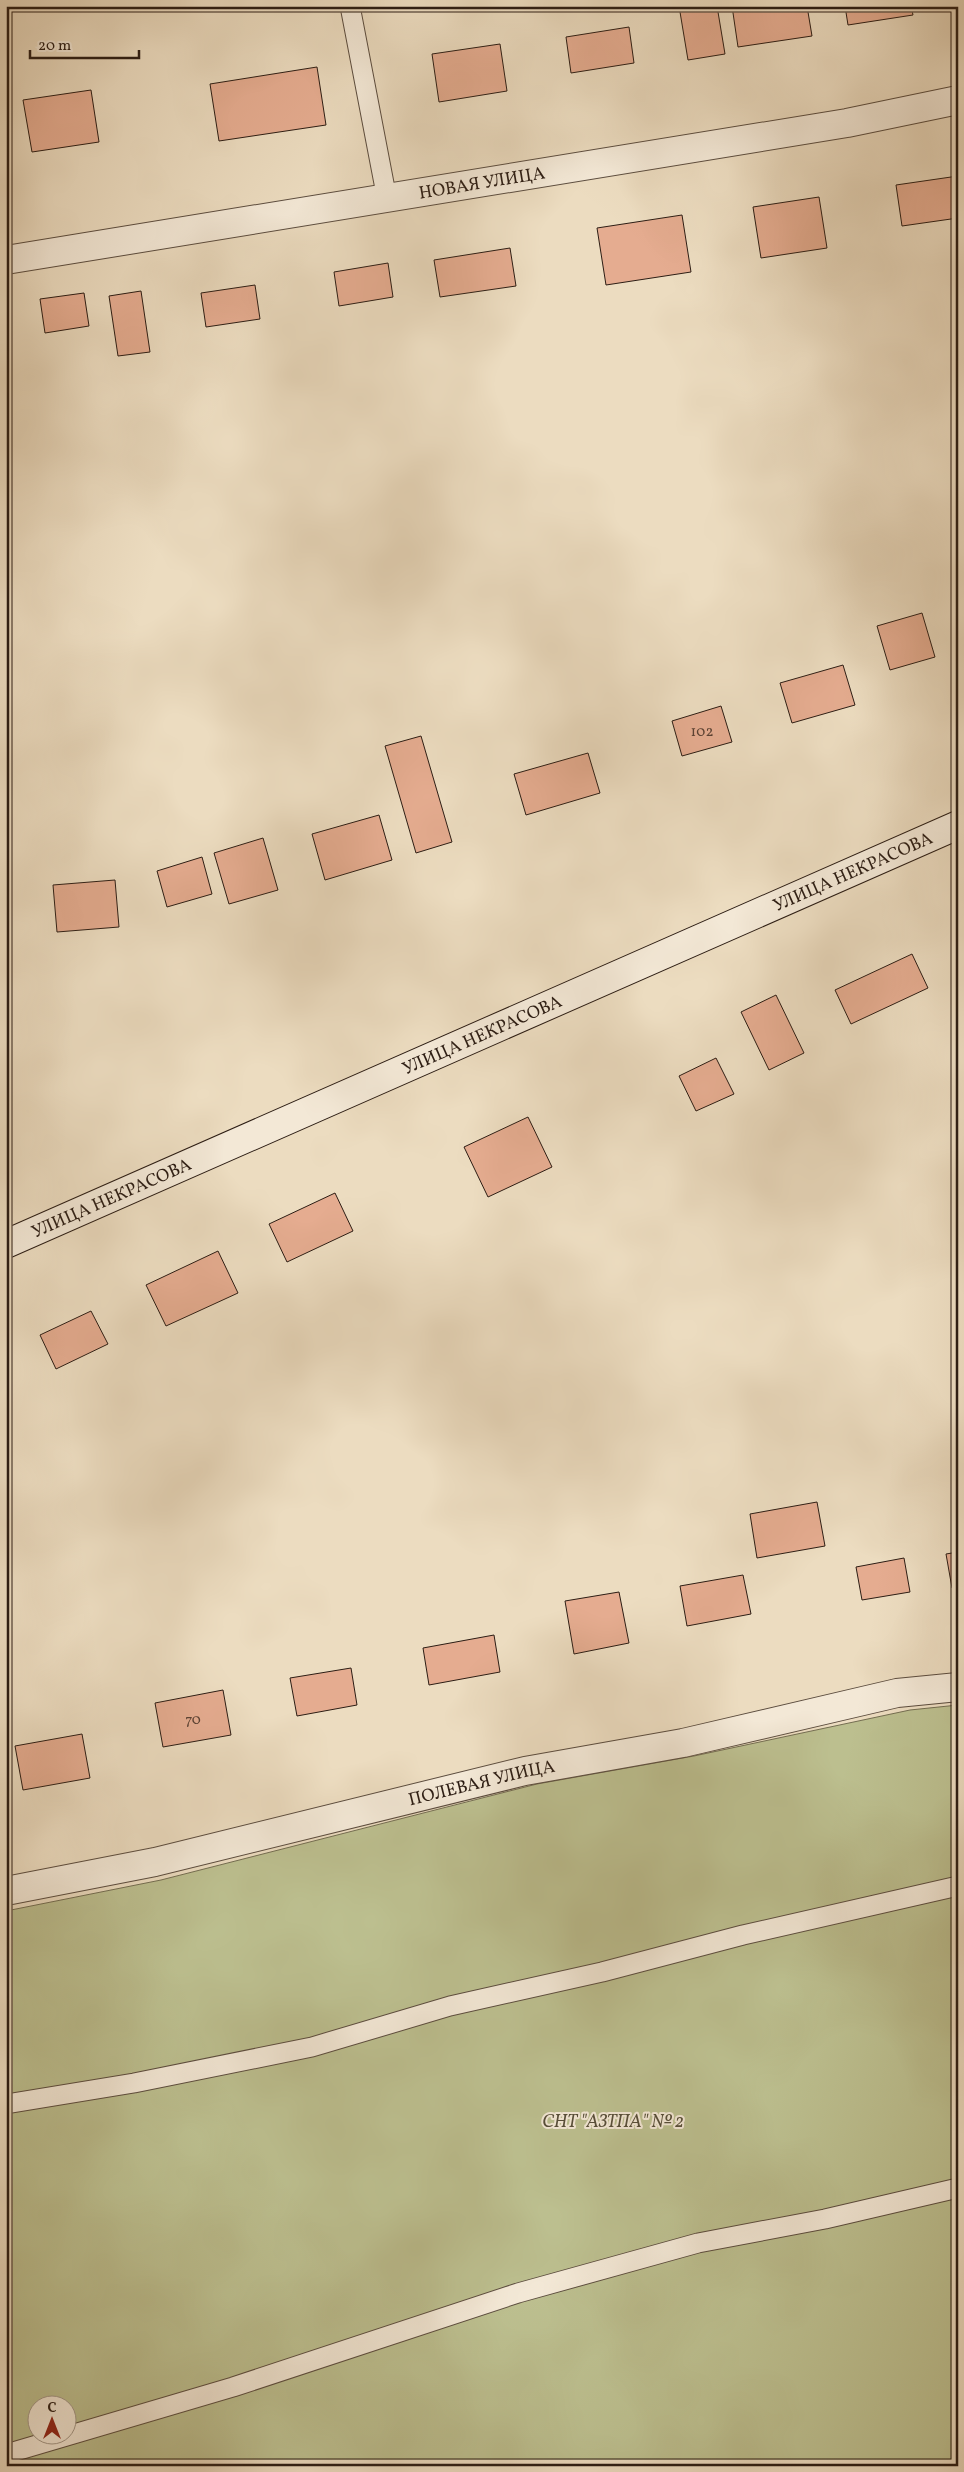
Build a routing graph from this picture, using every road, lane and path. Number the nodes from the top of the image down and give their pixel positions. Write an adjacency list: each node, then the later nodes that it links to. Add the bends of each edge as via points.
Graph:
1 (350, 6): 3 (lane)
2 (958, 100): 3 (street, НОВАЯ УЛИЦА, via 847,123)
3 (387, 199): 4 (street, НОВАЯ УЛИЦА)
4 (6, 260)
5 (958, 825): 6 (street, УЛИЦА НЕКРАСОВА)
6 (6, 1244)
7 (958, 1688): 9 (street, ПОЛЕВАЯ УЛИЦА, via 897,1693 683,1743 525,1771 155,1862)
8 (958, 1886): 10 (lane, via 450,2006 312,2047 134,2083)
9 (6, 1892)
10 (6, 2104)
11 (958, 2188): 12 (lane, via 825,2219 698,2243 527,2290 233,2387)
12 (6, 2454)

